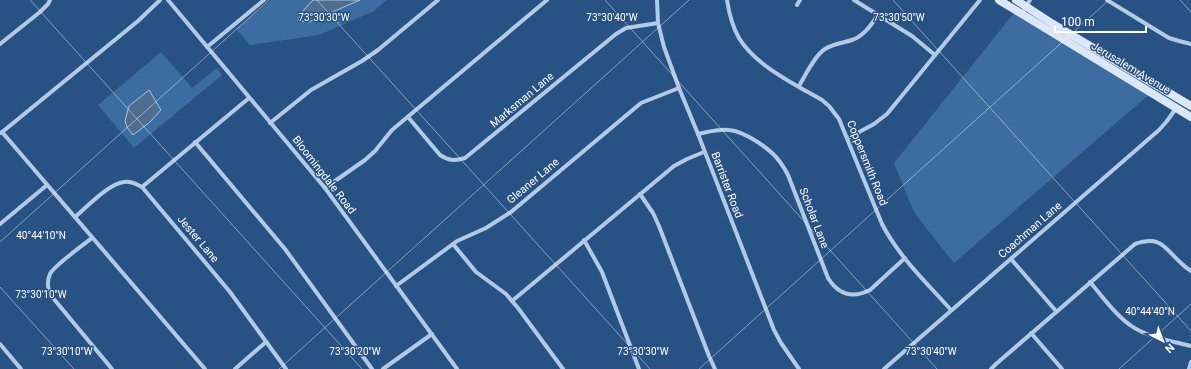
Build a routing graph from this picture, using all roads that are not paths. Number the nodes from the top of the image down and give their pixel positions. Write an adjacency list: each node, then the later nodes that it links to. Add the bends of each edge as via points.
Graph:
1 (50, 0): 20 (street, via 40,12)
2 (160, 0): 33 (street)
3 (168, 0): 22 (street, Bloomingdale Road)
4 (264, 0): 22 (street)
5 (438, 0): 32 (street, via 378,50 311,90)
6 (547, 0): 30 (street)
7 (657, 0): 19 (street, Barrister Road)
8 (727, 0): 24 (street, Coppersmith Road, via 733,25 748,50 761,63)
9 (800, 0): 16 (street)
10 (854, 0): 18 (street)
11 (980, 0): 23 (street)
12 (999, 0): 17 (main road, Jerusalem Avenue)
13 (1016, 0): 15 (main road, Jerusalem Avenue)
14 (1107, 0): 21 (street, via 1169,38)
15 (1028, 3): 17 (street); 27 (main road, Jerusalem Avenue, via 1053,24)
16 (797, 5)
17 (1022, 14): 29 (main road, Jerusalem Avenue)
18 (878, 15): 23 (street, via 912,36); 24 (street, via 859,37 835,44 818,55)
19 (658, 23): 25 (street, Barrister Road); 30 (street, Marksman Lane, via 626,28 616,34 465,158 452,160 440,155)
20 (0, 44)
21 (1191, 44)
22 (207, 47): 26 (street, Bloomingdale Road)
23 (935, 55): 35 (street, via 887,114)
24 (799, 86): 35 (street, Coppersmith Road, via 829,106)
25 (679, 88): 34 (street, Barrister Road); 46 (street, Gleaner Lane, via 635,108 511,212)
26 (250, 98): 32 (street, Bloomingdale Road); 36 (street)
27 (1181, 100): 28 (main road, Jerusalem Avenue); 29 (street, Coachman Lane)
28 (1191, 106)
29 (1176, 108): 31 (main road, Jerusalem Avenue); 48 (street, Coachman Lane, via 1160,130)
30 (408, 117): 40 (street, via 392,130 365,160)
31 (1191, 117)
32 (270, 123): 40 (street, Bloomingdale Road)
33 (1, 133): 38 (street)
34 (698, 134): 37 (street, Barrister Road); 47 (street, Scholar Lane, via 734,130 751,138 780,161 788,175 828,278 838,290 849,294 864,293)
35 (848, 138): 47 (street, Coppersmith Road, via 882,224)
36 (196, 142): 39 (street); 66 (street, via 285,249)
37 (704, 152): 41 (street, via 674,166); 72 (street, Barrister Road, via 774,330)
38 (47, 185): 42 (street); 43 (street)
39 (142, 187): 42 (street, via 130,182 114,185); 57 (street, Jester Lane, via 230,292)
40 (325, 188): 51 (street, Bloomingdale Road)
41 (640, 194): 45 (street); 71 (street, via 659,226)
42 (75, 217): 44 (street)
43 (0, 224)
44 (92, 238): 62 (street, via 52,271 48,287 53,298); 63 (street)
45 (584, 240): 52 (street); 70 (street, via 602,272)
46 (453, 244): 51 (street, Gleaner Lane); 52 (street, via 476,272 498,287)
47 (905, 258): 53 (street, Coppersmith Road)
48 (1011, 259): 53 (street, Coachman Lane); 54 (street)
49 (1191, 271): 50 (street, via 1160,243 1143,241 1135,244)
50 (1090, 282): 54 (street); 59 (street, via 1129,325 1147,334)
51 (396, 286): 56 (street, Bloomingdale Road)
52 (512, 301): 69 (street)
53 (951, 310): 73 (street, Coachman Lane)
54 (1056, 311): 55 (street)
55 (1031, 333): 74 (street); 75 (street)
56 (432, 334): 67 (street); 68 (street, Bloomingdale Road)
57 (266, 342): 64 (street); 65 (street, Jester Lane)
58 (0, 344): 61 (street)
59 (1191, 346)
60 (1191, 362): 76 (street)
61 (21, 369)
62 (112, 369)
63 (205, 369)
64 (235, 369)
65 (286, 369)
66 (372, 369)
67 (383, 369)
68 (457, 369)
69 (563, 369)
70 (639, 369)
71 (715, 369)
72 (799, 369)
73 (884, 369)
74 (991, 369)
75 (1062, 369)
76 (1189, 369)

